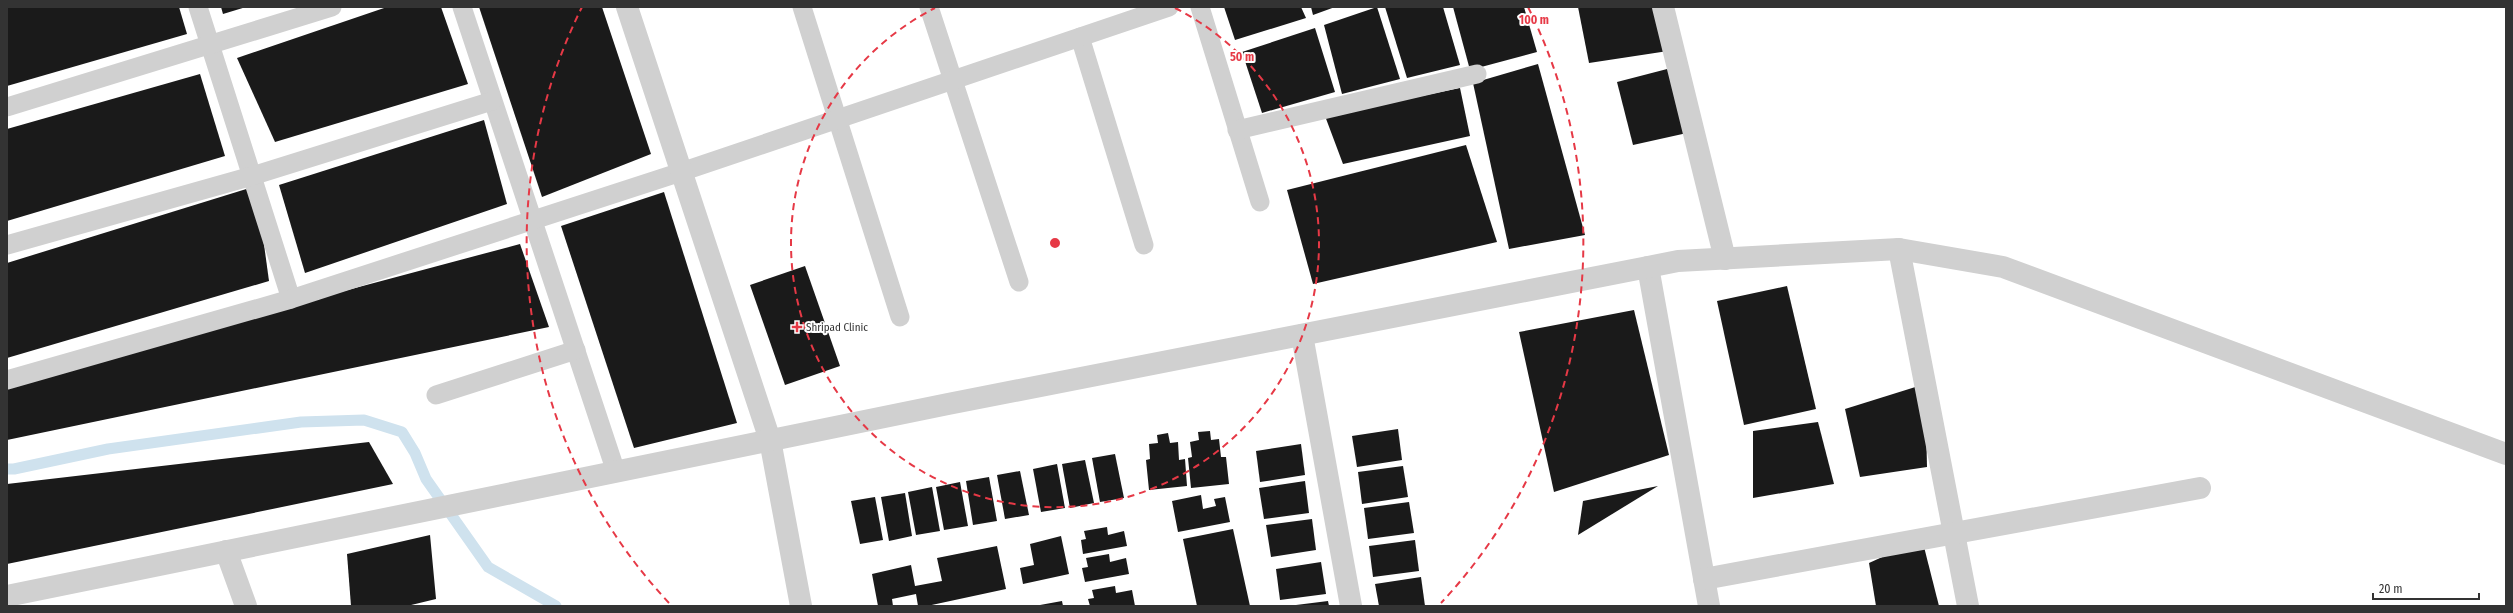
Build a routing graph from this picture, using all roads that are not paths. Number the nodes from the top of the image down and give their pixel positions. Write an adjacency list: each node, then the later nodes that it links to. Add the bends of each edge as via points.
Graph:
1 (198, 7): 11 (lane)
2 (332, 7): 11 (lane)
3 (462, 7): 14 (lane)
4 (627, 7): 18 (street)
5 (802, 7): 16 (lane)
6 (929, 7): 13 (lane)
7 (1169, 7): 10 (lane)
8 (1200, 7): 17 (lane)
9 (1663, 7): 25 (street)
10 (1080, 37): 13 (lane); 23 (lane)
11 (210, 45): 15 (lane); 19 (lane)
12 (1477, 74): 17 (lane)
13 (952, 80): 16 (lane); 27 (lane)
14 (492, 100): 19 (lane); 21 (lane)
15 (7, 107)
16 (838, 118): 18 (lane); 29 (lane)
17 (1237, 130): 20 (lane)
18 (681, 172): 21 (lane); 34 (street)
19 (252, 176): 22 (lane); 28 (lane)
20 (1260, 202)
21 (532, 220): 28 (lane); 31 (lane)
22 (7, 245)
23 (1144, 245)
24 (1899, 249): 25 (street); 35 (street, via 2003,267); 38 (street)
25 (1725, 258): 26 (street, via 1678,261)
26 (1648, 267): 30 (street); 40 (street)
27 (1019, 282)
28 (291, 299): 32 (lane)
29 (900, 317)
30 (1302, 334): 34 (street); 44 (street)
31 (576, 350): 33 (lane); 36 (lane)
32 (7, 380)
33 (436, 395)
34 (770, 440): 36 (street); 43 (street)
35 (2506, 454)
36 (616, 472): 39 (street)
37 (2200, 488): 38 (street)
38 (1954, 534): 40 (street); 46 (street)
39 (226, 551): 41 (street); 42 (street)
40 (1704, 579): 45 (street)
41 (18, 598)
42 (246, 606)
43 (801, 606)
44 (1351, 606)
45 (1709, 606)
46 (1968, 606)

